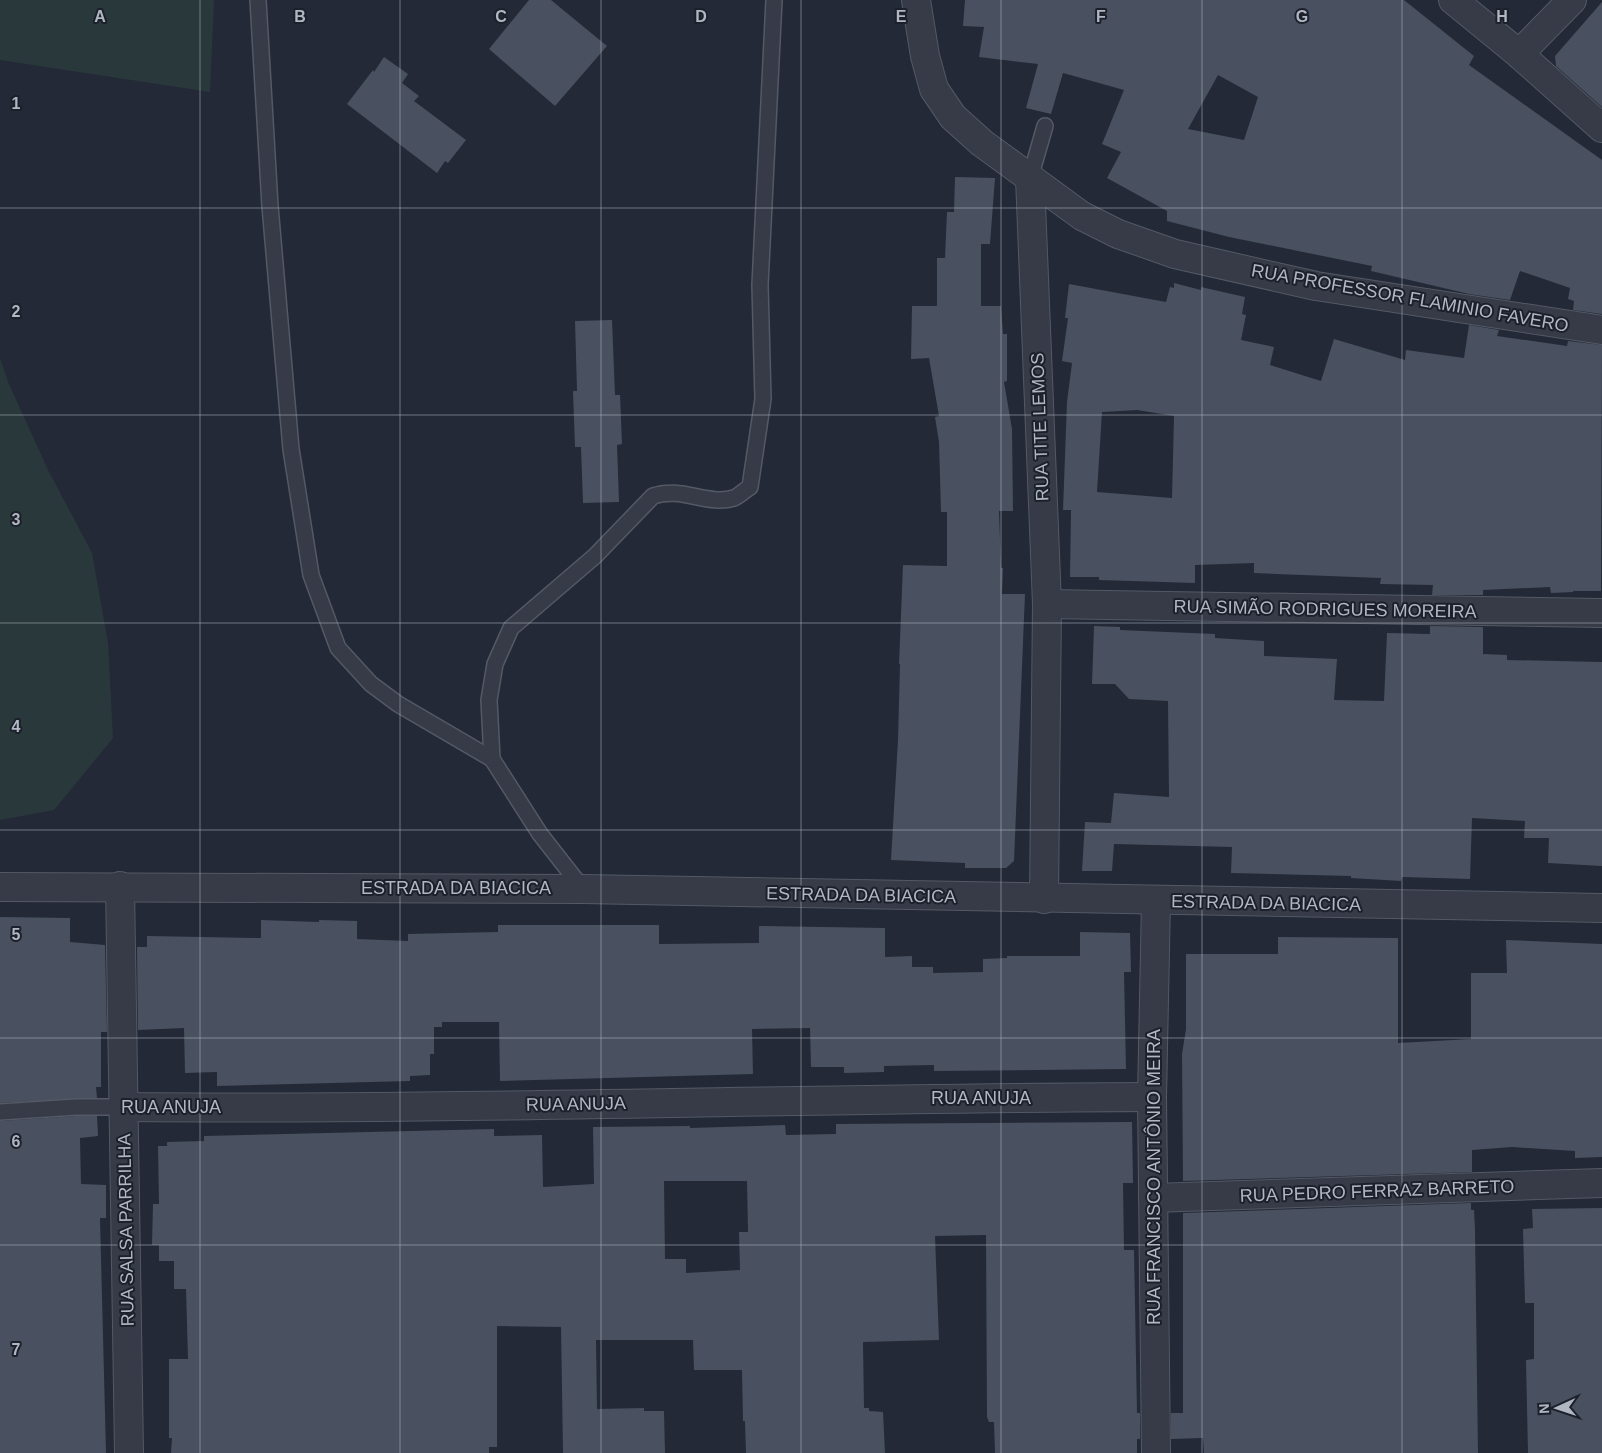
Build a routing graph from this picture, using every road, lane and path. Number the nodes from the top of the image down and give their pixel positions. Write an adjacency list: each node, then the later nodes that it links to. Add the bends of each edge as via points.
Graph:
1 (258, 0): 13 (lane, via 270,206 291,449 311,575 338,648 371,684 398,704)
2 (774, 0): 13 (lane, via 760,285 764,399 750,487 735,498 717,500 673,492 653,496 595,556 510,628 495,664 489,700)
3 (916, 0): 9 (street, via 934,89 953,117)
4 (1453, 0): 6 (street)
5 (1572, 0): 6 (street)
6 (1519, 54): 8 (street)
7 (1045, 126): 9 (lane)
8 (1602, 128)
9 (1030, 178): 10 (street, RUA PROFESSOR FLAMINIO FAVERO, via 1082,216 1118,234 1175,254 1316,286); 11 (street, RUA TITE LEMOS)
10 (1602, 330)
11 (1047, 604): 12 (street, RUA SIMÃO RODRIGUES MOREIRA); 17 (street, RUA TITE LEMOS)
12 (1602, 613)
13 (492, 759): 16 (lane, via 540,834)
14 (120, 886): 15 (street, ESTRADA DA BIACICA); 16 (street, ESTRADA DA BIACICA); 21 (street, RUA SALSA PARRILHA)
15 (0, 887)
16 (583, 889): 17 (street, ESTRADA DA BIACICA)
17 (1044, 899): 18 (street, ESTRADA DA BIACICA)
18 (1156, 901): 19 (street, ESTRADA DA BIACICA); 20 (street, RUA FRANCISCO ANTÔNIO MEIRA)
19 (1602, 908)
20 (1152, 1097): 21 (street, RUA ANUJA); 24 (street, RUA FRANCISCO ANTÔNIO MEIRA)
21 (124, 1108): 22 (lane, RUA ANUJA); 25 (street, RUA SALSA PARRILHA)
22 (0, 1112)
23 (1602, 1184): 24 (street, RUA PEDRO FERRAZ BARRETO)
24 (1153, 1198): 26 (street, RUA FRANCISCO ANTÔNIO MEIRA)
25 (129, 1453)
26 (1156, 1453)

